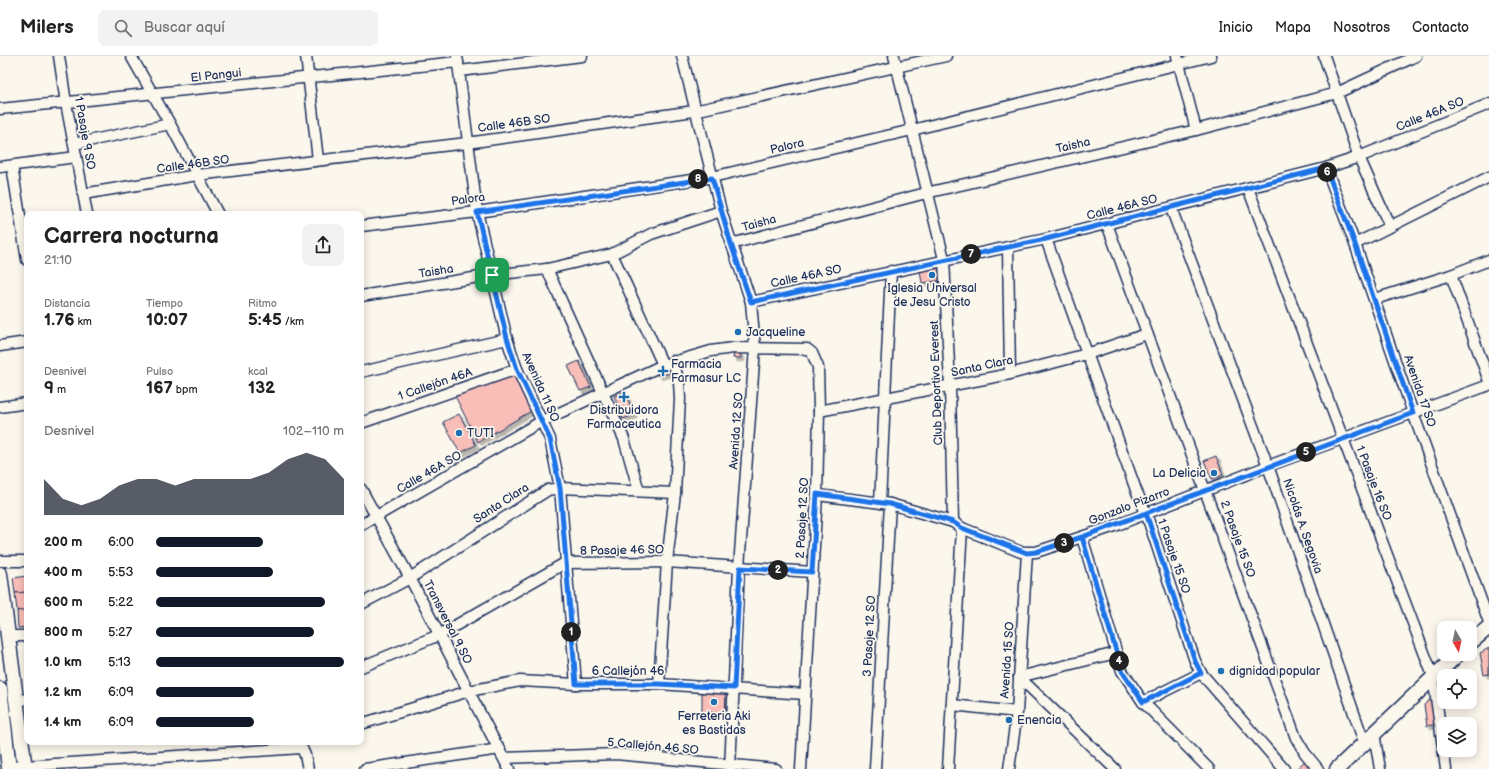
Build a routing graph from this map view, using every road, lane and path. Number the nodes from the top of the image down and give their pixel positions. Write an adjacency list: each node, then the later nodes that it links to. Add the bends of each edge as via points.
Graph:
1 (59, 56): 17 (street, 1 Pasaje 9 SO)
2 (131, 56): 16 (street)
3 (306, 56): 14 (street)
4 (582, 56): 12 (street, El Pangui)
5 (682, 56): 20 (street, Avenida 12 SO)
6 (894, 56): 13 (street, Club Deportivo Everest)
7 (946, 56): 13 (street, Calle 46B SO)
8 (1211, 56): 11 (street, Palora)
9 (1324, 56): 15 (street)
10 (1416, 56): 15 (street, Taisha)
11 (1179, 60): 22 (street, Palora); 23 (street)
12 (458, 63): 14 (street, El Pangui); 24 (street, Avenida 11 SO)
13 (896, 68): 20 (street, Calle 46B SO); 22 (street, Club Deportivo Everest)
14 (308, 79): 16 (street, El Pangui); 28 (street)
15 (1337, 93): 23 (street, Taisha); 27 (street)
16 (153, 94): 17 (street, El Pangui); 21 (street)
17 (66, 102): 19 (street, El Pangui); 25 (street, 1 Pasaje 9 SO)
18 (1489, 104): 27 (street, Calle 46A SO)
19 (0, 108)
20 (694, 111): 24 (street, Calle 46B SO); 34 (street, Avenida 12 SO)
21 (170, 124): 25 (street); 32 (street)
22 (912, 130): 34 (street, Palora); 36 (street, Club Deportivo Everest)
23 (1196, 130): 36 (street, Taisha)
24 (467, 143): 28 (street, Calle 46B SO); 42 (street, Avenida 11 SO)
25 (74, 144): 26 (street, 1 Pasaje 9 SO)
26 (76, 157): 29 (street); 37 (street, 1 Pasaje 9 SO)
27 (1359, 157): 31 (street, Calle 46A SO); 45 (street)
28 (318, 160): 32 (street, Calle 46B SO)
29 (12, 166): 30 (street); 47 (street)
30 (0, 167)
31 (1326, 168): 35 (street, Calle 46A SO); 49 (street, Avenida 17 SO)
32 (197, 175): 37 (street, Calle 46B SO); 40 (street)
33 (1489, 177): 45 (street)
34 (712, 178): 41 (street, Avenida 12 SO); 42 (street, Palora)
35 (1248, 188): 38 (street, Calle 46A SO); 83 (street, 1 Pasaje 16 SO)
36 (926, 193): 48 (street, Taisha); 52 (street, Club Deportivo Everest)
37 (83, 194): 39 (street, 1 Pasaje 9 SO)
38 (1171, 208): 43 (street, Calle 46A SO); 84 (street, Nicolás A. Segovia)
39 (86, 211)
40 (216, 211)
41 (721, 211): 48 (street, Avenida 12 SO); 51 (street, Taisha, via 651,234)
42 (477, 212): 44 (street, Palora); 56 (street, Avenida 11 SO)
43 (1107, 224): 46 (street, Calle 46A SO); 61 (street, 2 Pasaje 15 SO)
44 (364, 226)
45 (1390, 227): 49 (street)
46 (1046, 239): 50 (street, Calle 46A SO); 66 (street, 1 Pasaje 15 SO)
47 (24, 241)
48 (731, 244): 60 (street, Avenida 12 SO)
49 (1355, 244): 59 (street, Avenida 17 SO)
50 (1008, 247): 52 (street, Calle 46A SO); 71 (street)
51 (612, 254): 54 (street, Taisha); 68 (street)
52 (944, 259): 55 (street, Calle 46A SO); 74 (street, Club Deportivo Everest)
53 (1489, 260): 57 (street)
54 (547, 269): 56 (street, Taisha); 75 (street)
55 (891, 271): 60 (street, Calle 46A SO); 76 (street, 3 Pasaje 12 SO)
56 (492, 275): 58 (street, Taisha); 62 (street, Avenida 11 SO)
57 (1451, 275): 59 (street); 72 (street)
58 (364, 296)
59 (1375, 299): 80 (street, Avenida 17 SO)
60 (751, 302): 65 (street, Avenida 12 SO)
61 (1147, 334): 66 (street, Santa Clara); 86 (street, 2 Pasaje 15 SO)
62 (507, 338): 69 (street, Avenida 11 SO); 70 (street)
63 (24, 342): 64 (street)
64 (0, 346)
65 (755, 348): 67 (street, Calle 46A SO, via 711,351); 79 (street, 2 Pasaje 12 SO, via 799,347 812,353 818,367); 103 (street, Avenida 12 SO)
66 (1087, 354): 71 (street, Santa Clara); 92 (street, 1 Pasaje 15 SO)
67 (673, 361): 68 (street, Calle 46A SO); 88 (street, via 679,382 680,399)
68 (663, 365): 75 (street, Calle 46A SO)
69 (517, 369): 81 (street, Avenida 11 SO); 82 (street, 1 Callejón 46A)
70 (364, 371)
71 (1010, 374): 74 (street, Santa Clara)
72 (1489, 381)
73 (1489, 385): 80 (street, Gonzalo Pizarro)
74 (950, 386): 76 (street, Santa Clara); 94 (street, Club Deportivo Everest)
75 (602, 392): 81 (street, Calle 46A SO); 87 (street, via 624,439)
76 (884, 399): 79 (street, Santa Clara); 91 (street, 3 Pasaje 12 SO)
77 (24, 403): 78 (street)
78 (0, 407)
79 (818, 411): 90 (street, 2 Pasaje 12 SO)
80 (1413, 413): 83 (street, Gonzalo Pizarro); 108 (street, Avenida 17 SO)
81 (542, 421): 85 (street, Avenida 11 SO, via 550,439); 93 (street, Calle 46A SO)
82 (364, 422)
83 (1343, 438): 84 (street, Gonzalo Pizarro); 118 (street, 1 Pasaje 16 SO)
84 (1268, 466): 86 (street, Gonzalo Pizarro); 131 (street, Nicolás A. Segovia)
85 (560, 488): 87 (street, Santa Clara); 102 (street, Avenida 11 SO); 106 (street, Santa Clara, via 542,492)
86 (1206, 490): 92 (street, Gonzalo Pizarro); 152 (street, 2 Pasaje 15 SO, via 1296,738)
87 (638, 491): 88 (street, Santa Clara)
88 (675, 493): 101 (street)
89 (364, 494): 93 (street, Transversal 9 SO)
90 (817, 494): 91 (street); 104 (street, 2 Pasaje 12 SO)
91 (885, 503): 94 (street); 146 (street, 3 Pasaje 12 SO)
92 (1146, 513): 97 (street, Gonzalo Pizarro); 117 (street, 1 Pasaje 15 SO)
93 (377, 517): 95 (street, Calle 46A SO); 106 (street, Transversal 9 SO)
94 (953, 522): 96 (street)
95 (364, 524)
96 (962, 528): 98 (street); 128 (street)
97 (1082, 537): 98 (street, Gonzalo Pizarro); 114 (street)
98 (1027, 553): 119 (street, Avenida 15 SO)
99 (0, 561): 100 (street)
100 (24, 561)
101 (667, 562): 102 (street, 8 Pasaje 46 SO); 103 (street, 8 Pasaje 46 SO); 121 (street)
102 (565, 563): 110 (street, 8 Pasaje 46 SO); 120 (street, Avenida 11 SO)
103 (740, 568): 104 (street, 8 Pasaje 46 SO); 122 (street, Avenida 12 SO)
104 (812, 572): 125 (street, 2 Pasaje 12 SO)
105 (0, 574): 111 (street)
106 (410, 578): 107 (street, Santa Clara); 110 (street, Transversal 9 SO)
107 (364, 602)
108 (1489, 622)
109 (1489, 627): 113 (street)
110 (440, 635): 116 (street, 8 Pasaje 46 SO); 124 (street, Transversal 9 SO)
111 (8, 636): 112 (street); 126 (street)
112 (24, 636)
113 (1477, 638)
114 (1116, 652): 119 (street); 127 (street, via 1122,671)
115 (1450, 661): 118 (street)
116 (364, 666)
117 (1201, 673): 127 (street); 151 (street, 1 Pasaje 15 SO)
118 (1433, 676): 131 (street); 155 (street, 1 Pasaje 16 SO)
119 (1019, 677): 129 (street, Avenida 15 SO); 149 (street)
120 (576, 684): 121 (street, 6 Callejón 46); 124 (street, 6 Callejón 46, via 520,682)
121 (659, 684): 122 (street, 6 Callejón 46)
122 (734, 688): 125 (street, 6 Callejón 46); 140 (street, Avenida 12 SO)
123 (0, 689): 138 (street)
124 (469, 691): 130 (street, 6 Callejón 46); 136 (street, Transversal 9 SO)
125 (805, 694): 145 (street, 2 Pasaje 12 SO)
126 (22, 700): 133 (street)
127 (1143, 702): 150 (street)
128 (952, 704): 129 (street); 147 (street)
129 (1017, 712): 148 (street, Avenida 15 SO)
130 (364, 723)
131 (1369, 737): 153 (street); 154 (street, Nicolás A. Segovia)
132 (24, 745): 139 (street)
133 (24, 745)
134 (288, 745): 139 (street)
135 (300, 745): 141 (street)
136 (500, 749): 137 (street, Transversal 9 SO); 142 (street)
137 (504, 758): 140 (street, 5 Callejón 46 SO, via 616,754); 143 (street, Transversal 9 SO)
138 (6, 762): 139 (street)
139 (25, 767)
140 (730, 767): 144 (street, 5 Callejón 46 SO)
141 (308, 769)
142 (365, 769)
143 (509, 769)
144 (776, 769)
145 (801, 769)
146 (875, 769)
147 (948, 769)
148 (1010, 769)
149 (1115, 769)
150 (1209, 769)
151 (1284, 769)
152 (1318, 769)
153 (1338, 769)
154 (1380, 769)
155 (1446, 769)

